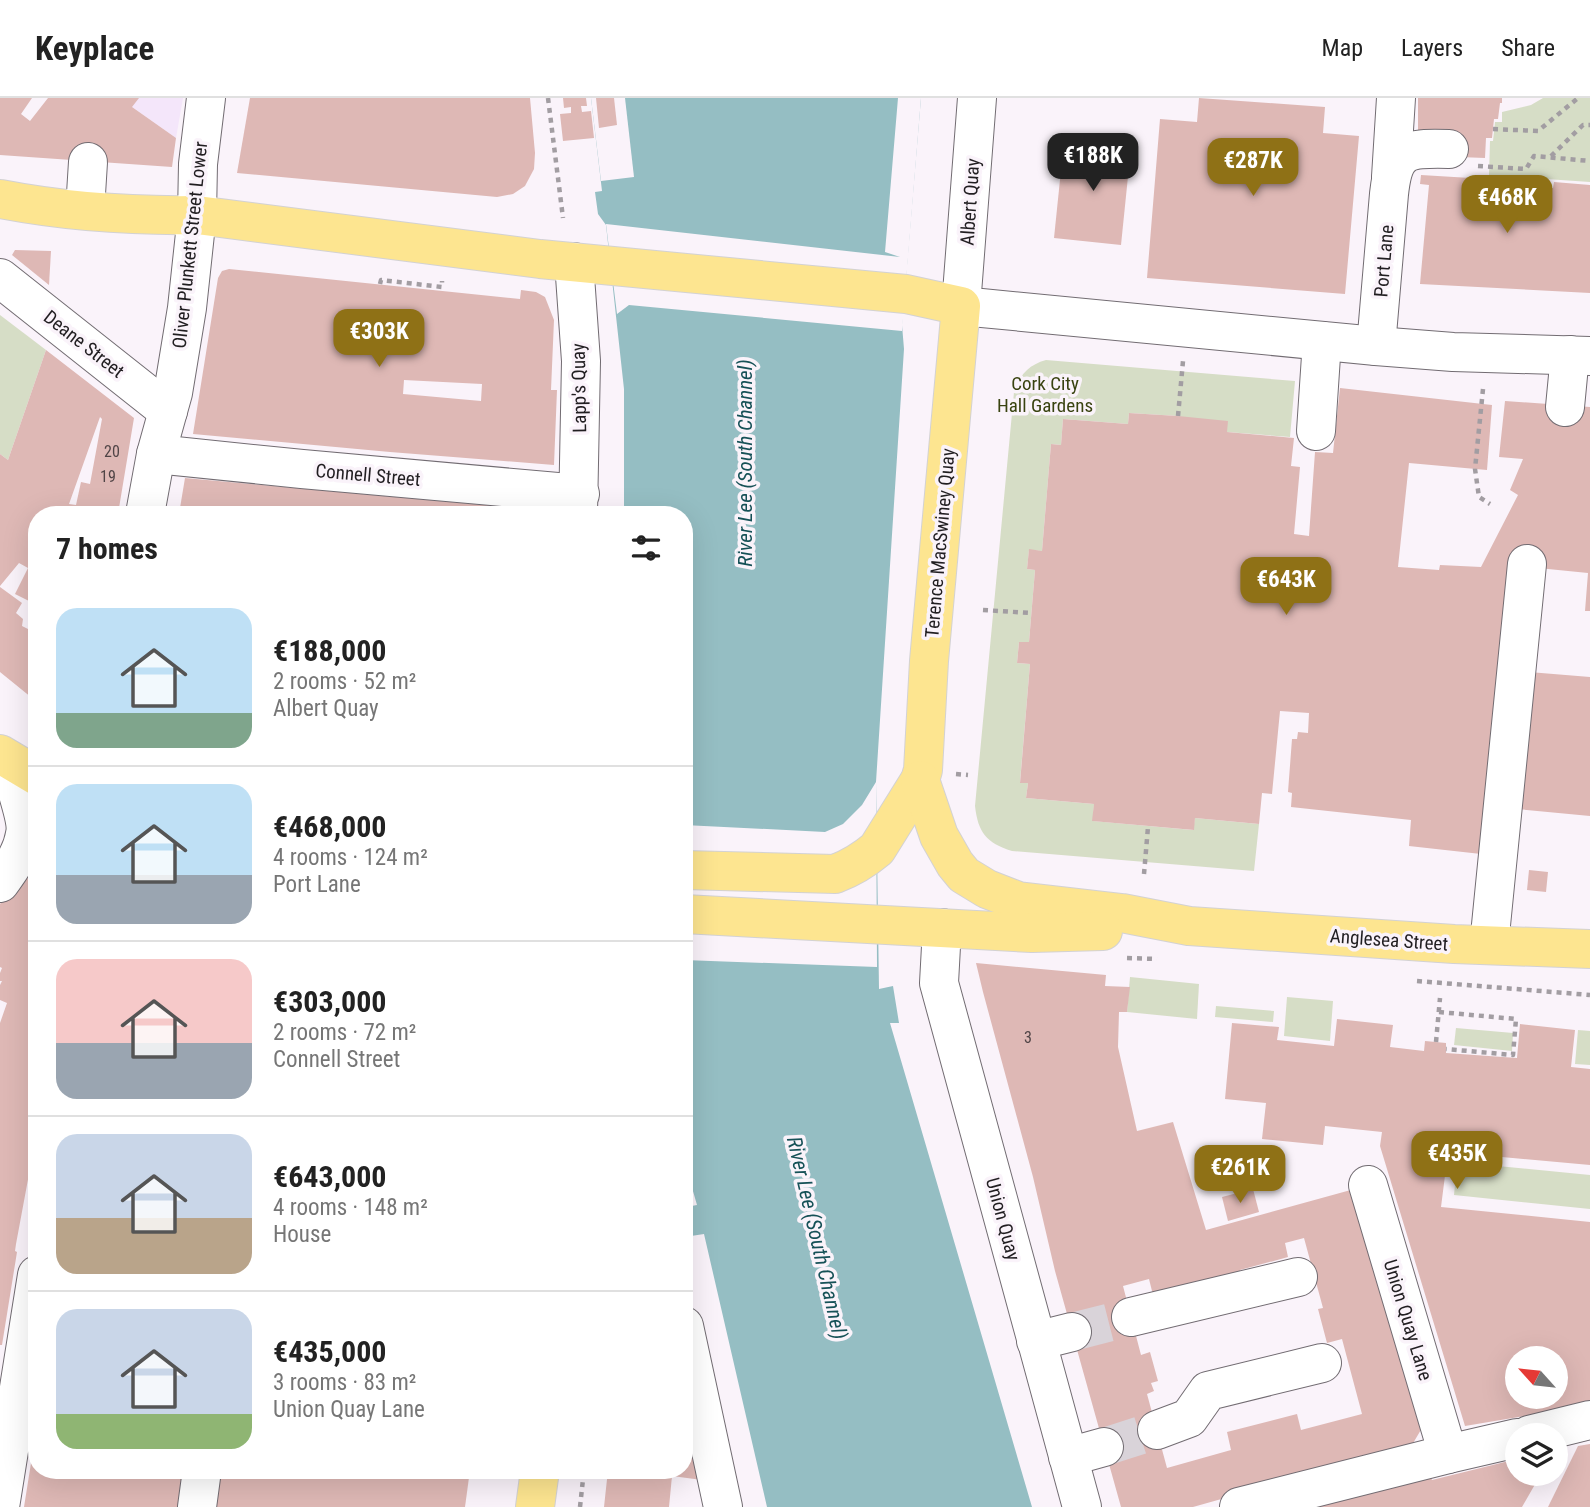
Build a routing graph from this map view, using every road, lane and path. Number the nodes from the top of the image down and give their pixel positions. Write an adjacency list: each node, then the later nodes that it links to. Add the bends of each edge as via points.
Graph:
1 (206, 98): 15 (street, Oliver Plunkett Street Lower)
2 (548, 98): 16 (path)
3 (977, 98): 21 (street, Albert Quay)
4 (1396, 98): 12 (street, Port Lane)
5 (1578, 98): 7 (path, via 1538,131)
6 (1590, 125): 8 (path, via 1583,125)
7 (1493, 129)
8 (1550, 157): 9 (path, via 1534,156 1526,169); 10 (path)
9 (1462, 158): 12 (street, via 1418,148 1400,159)
10 (1590, 161)
11 (88, 162): 14 (street)
12 (1391, 177): 23 (street, Port Lane)
13 (0, 199): 14 (main road)
14 (85, 210): 15 (main road)
15 (197, 215): 17 (main road); 28 (street, Oliver Plunkett Street Lower, via 187,308)
16 (563, 218)
17 (592, 264): 21 (main road, via 906,293); 32 (street, Lapp's Quay, via 581,361)
18 (442, 276): 20 (path, via 442,287 381,280)
19 (0, 278): 28 (street, Deane Street)
20 (380, 284)
21 (961, 306): 22 (street); 39 (main road, Terence MacSwiney Quay)
22 (1322, 341): 23 (street); 30 (street)
23 (1376, 346): 24 (street)
24 (1486, 353): 25 (street); 33 (path, via 1475,469 1479,497)
25 (1580, 355): 27 (street)
26 (1183, 360): 29 (path)
27 (1581, 400)
28 (168, 411): 31 (street, Oliver Plunkett Street Lower)
29 (1178, 416)
30 (1316, 431)
31 (156, 454): 32 (street, Connell Street); 34 (street, Oliver Plunkett Street Lower)
32 (579, 504)
33 (1490, 504)
34 (146, 506)
35 (1527, 564): 47 (street)
36 (983, 610): 37 (path)
37 (1031, 614)
38 (15, 763): 43 (street, via 26,831 19,854)
39 (920, 780): 41 (main road, via 877,849 835,874); 45 (main road, Anglesea Street, via 949,855 964,875 987,889 1018,901)
40 (1148, 827): 42 (path)
41 (693, 870)
42 (1144, 874)
43 (0, 883)
44 (693, 915): 46 (main road, Anglesea Street)
45 (1189, 926): 46 (main road, Anglesea Street, via 1032,933); 47 (main road, Anglesea Street)
46 (942, 928): 65 (street, Union Quay, via 939,983 1054,1336)
47 (1489, 945): 48 (main road, Anglesea Street)
48 (1590, 949)
49 (1440, 998): 50 (path)
50 (1439, 1012): 51 (path); 52 (path, via 1516,1019 1513,1055)
51 (1436, 1042)
52 (1446, 1049)
53 (1368, 1185): 64 (street, Union Quay Lane)
54 (1298, 1277): 55 (street)
55 (1131, 1317)
56 (1322, 1363): 61 (street, via 1208,1391 1189,1418)
57 (693, 1368): 73 (street)
58 (28, 1382): 69 (street)
59 (1590, 1420): 60 (street)
60 (1568, 1425)
61 (1157, 1430)
62 (1505, 1441): 64 (street)
63 (1104, 1447): 65 (street)
64 (1448, 1454): 75 (street)
65 (1068, 1457): 74 (street, Union Quay)
66 (201, 1479): 70 (street)
67 (539, 1479): 71 (main road)
68 (583, 1479): 72 (path)
69 (0, 1507)
70 (197, 1507)
71 (535, 1507)
72 (580, 1507)
73 (723, 1507)
74 (1082, 1507)
75 (1239, 1507)

